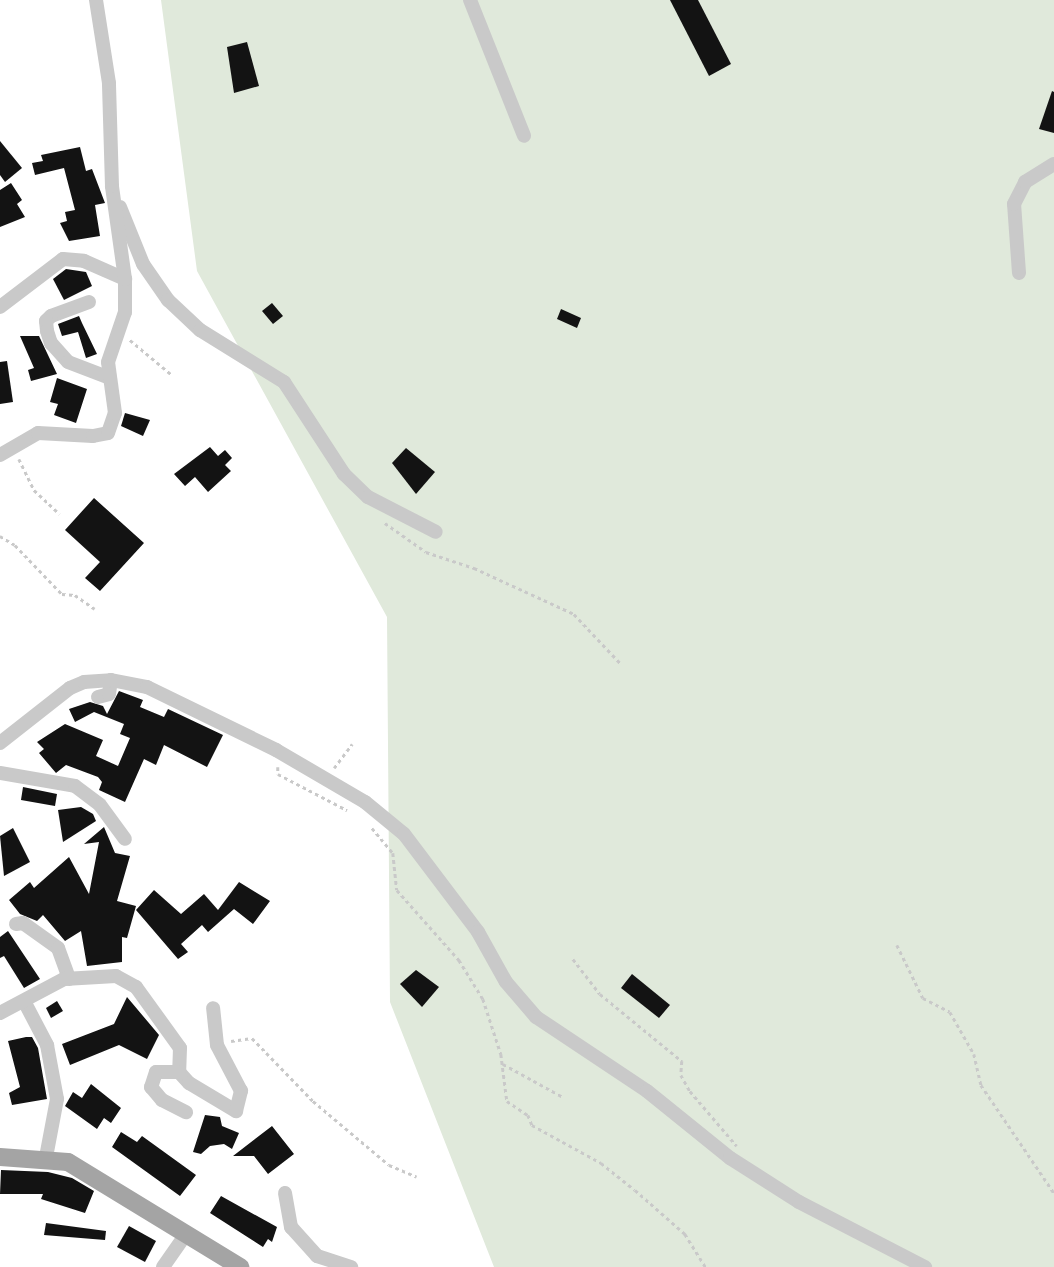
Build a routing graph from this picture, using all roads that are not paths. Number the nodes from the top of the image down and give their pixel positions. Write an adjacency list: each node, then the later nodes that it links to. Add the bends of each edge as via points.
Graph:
1 (96, 0): 5 (street, via 109,83)
2 (470, 0): 3 (street)
3 (524, 136)
4 (1054, 164): 6 (street, via 1025,182 1014,204)
5 (112, 186): 7 (street); 12 (street, via 143,264 168,300 200,330 284,382 344,474 368,498)
6 (1019, 273)
7 (125, 279): 9 (street, via 84,261 63,259); 10 (street, via 122,321 109,352)
8 (89, 302): 10 (street, via 51,316 46,321 47,331 68,362)
9 (0, 307)
10 (107, 377): 11 (street, via 115,412 108,433 38,433)
11 (0, 455)
12 (436, 532)
13 (111, 680): 14 (street, via 109,694); 15 (street, via 84,681 70,688); 32 (street, via 147,687 276,750 365,802 404,834 478,932 506,982 536,1017 647,1091 730,1158 799,1202)
14 (98, 698)
15 (0, 743)
16 (0, 773): 17 (street, via 75,786 100,805)
17 (125, 839)
18 (16, 924): 19 (street, via 23,923 58,948)
19 (69, 979): 20 (street); 23 (street, via 106,974 136,987 180,1048)
20 (24, 1002): 22 (street); 26 (street, via 47,1045 57,1099)
21 (214, 1009): 23 (street, via 217,1045 241,1091 238,1118 188,1083)
22 (0, 1013)
23 (180, 1072): 24 (street, via 156,1072 151,1087 162,1100)
24 (186, 1112)
25 (0, 1157): 26 (main road)
26 (46, 1157): 28 (main road, via 100,1179)
27 (285, 1193): 31 (street, via 290,1227 317,1256)
28 (186, 1234): 29 (street); 30 (main road)
29 (163, 1267)
30 (240, 1267)
31 (351, 1267)
32 (925, 1267)

